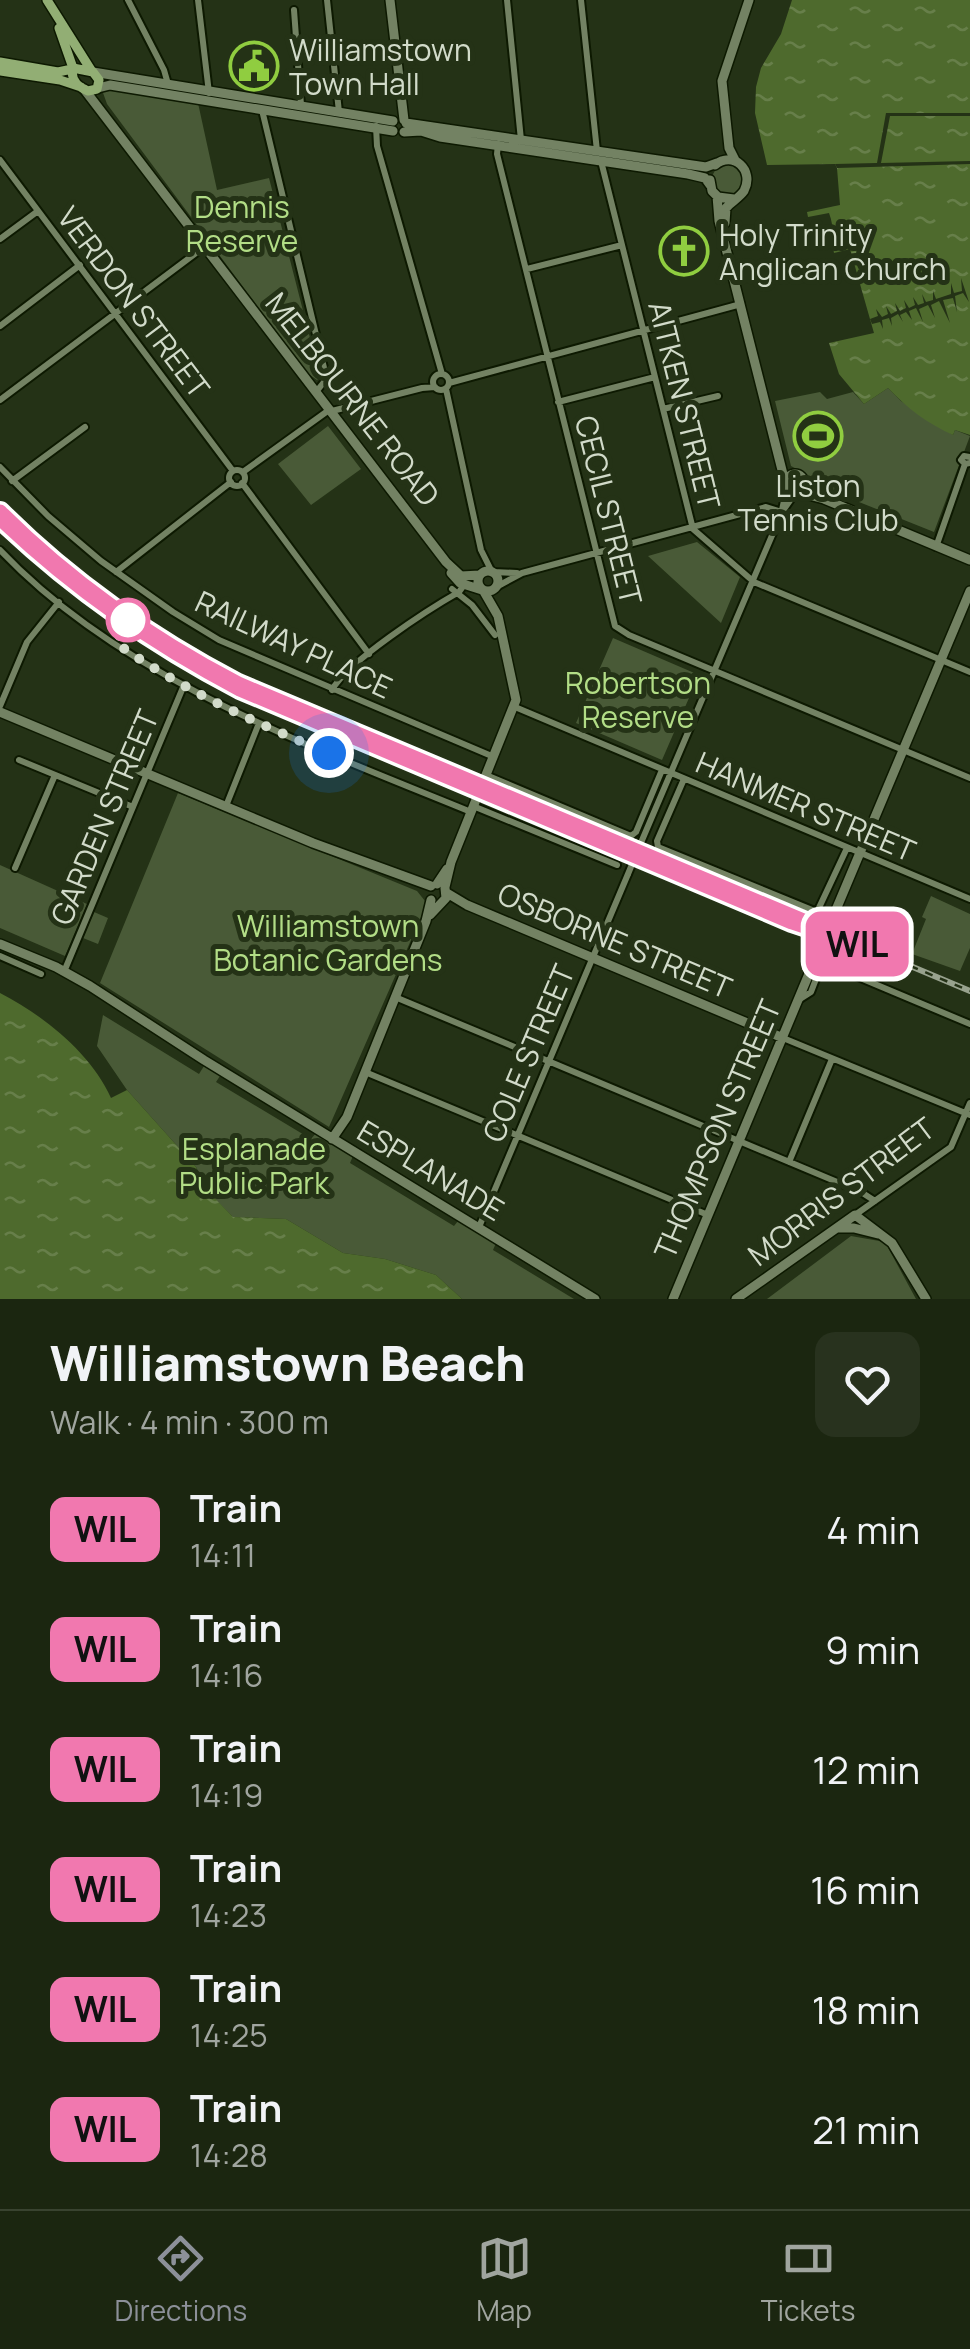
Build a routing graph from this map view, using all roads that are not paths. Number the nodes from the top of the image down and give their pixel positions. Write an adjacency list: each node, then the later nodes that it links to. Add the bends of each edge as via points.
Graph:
1 (46, 0): 11 (main road); 13 (main road)
2 (128, 0): 14 (street)
3 (198, 0): 17 (street)
4 (327, 0): 21 (street)
5 (390, 0): 24 (street)
6 (507, 0): 25 (street)
7 (581, 0): 27 (street, AITKEN STREET)
8 (749, 0): 19 (street, via 724,71)
9 (294, 10): 20 (street)
10 (0, 62): 11 (main road)
11 (72, 68): 13 (main road); 15 (main road)
12 (0, 71): 15 (main road)
13 (92, 71): 14 (street); 16 (main road)
14 (168, 86): 17 (street)
15 (82, 88): 16 (main road); 22 (street, MELBOURNE ROAD)
16 (98, 88): 17 (street, via 110,84); 22 (street, MELBOURNE ROAD)
17 (212, 98): 18 (street); 20 (street)
18 (262, 110): 20 (street); 48 (street, via 325,372)
19 (723, 110): 29 (street, via 728,148); 30 (street)
20 (300, 112): 21 (street); 23 (street)
21 (339, 112): 23 (street)
22 (111, 124): 38 (street, MELBOURNE ROAD)
23 (376, 124): 24 (street); 47 (street)
24 (399, 124): 26 (street)
25 (522, 140): 26 (street); 27 (street)
26 (499, 141): 27 (street); 40 (street, CECIL STREET)
27 (599, 156): 30 (street, via 708,168); 31 (street, via 700,176); 37 (street, AITKEN STREET)
28 (0, 160): 34 (street, VERDON STREET)
29 (737, 161): 30 (street); 33 (street, via 746,181)
30 (717, 163): 31 (street)
31 (710, 184): 32 (street)
32 (717, 196): 33 (street); 36 (street)
33 (734, 199): 36 (street, via 724,211)
34 (38, 210): 35 (street); 39 (street, VERDON STREET)
35 (0, 239)
36 (727, 242): 41 (street)
37 (622, 245): 40 (street); 44 (street, AITKEN STREET)
38 (204, 247): 42 (street); 48 (street, MELBOURNE ROAD)
39 (80, 266): 42 (street, VERDON STREET); 43 (street)
40 (526, 268): 45 (street, CECIL STREET)
41 (742, 304): 44 (street); 55 (street)
42 (115, 314): 50 (street); 58 (street, VERDON STREET)
43 (0, 326)
44 (643, 330): 45 (street); 46 (street, AITKEN STREET)
45 (548, 355): 47 (street); 51 (street, CECIL STREET)
46 (655, 377): 51 (street); 52 (street, AITKEN STREET)
47 (441, 382): 53 (street); 70 (street)
48 (316, 392): 53 (street, MELBOURNE ROAD)
49 (718, 396): 52 (street)
50 (0, 400)
51 (558, 402): 71 (street, CECIL STREET)
52 (663, 409): 67 (street, AITKEN STREET)
53 (331, 410): 59 (street); 78 (street, MELBOURNE ROAD)
54 (85, 428): 61 (street)
55 (778, 453): 60 (street); 64 (street)
56 (968, 461): 68 (street)
57 (0, 467): 61 (street, RAILWAY PLACE)
58 (232, 471): 59 (street); 62 (street)
59 (243, 472): 63 (street)
60 (800, 478): 64 (street, via 802,488); 64 (street, via 788,477); 65 (street)
61 (12, 481): 73 (street, RAILWAY PLACE)
62 (231, 482): 63 (street); 73 (street)
63 (242, 483): 85 (street)
64 (792, 489): 65 (street); 66 (street, COLE STREET)
65 (824, 499): 68 (street)
66 (781, 514): 67 (street); 77 (street, COLE STREET)
67 (693, 529): 71 (street); 77 (street, AITKEN STREET)
68 (936, 546): 72 (street)
69 (0, 550): 82 (street)
70 (481, 550): 74 (street); 76 (street)
71 (597, 554): 75 (street); 87 (street, CECIL STREET, via 618,630)
72 (970, 560)
73 (116, 572): 90 (street, RAILWAY PLACE, via 219,640)
74 (492, 572): 75 (street); 76 (street); 79 (street)
75 (522, 573): 79 (street)
76 (480, 575): 78 (street); 80 (street)
77 (754, 582): 86 (street, AITKEN STREET); 87 (street, COLE STREET)
78 (459, 585): 80 (street); 84 (street, MELBOURNE ROAD); 85 (street)
79 (498, 586): 80 (street); 83 (street)
80 (483, 590): 83 (street)
81 (970, 591): 86 (street, THOMPSON STREET)
82 (59, 602): 89 (street); 92 (street, via 27,642)
83 (498, 616): 91 (street)
84 (494, 635)
85 (369, 654): 90 (street)
86 (941, 659): 88 (street, AITKEN STREET); 94 (street, THOMPSON STREET)
87 (714, 671): 94 (street, CECIL STREET); 99 (street, COLE STREET)
88 (970, 672)
89 (184, 686): 93 (street); 98 (street, GARDEN STREET)
90 (332, 690): 95 (street, RAILWAY PLACE)
91 (515, 708): 95 (street); 97 (street, HANMER STREET)
92 (0, 709): 98 (street, OSBORNE STREET)
93 (259, 723): 104 (street); 106 (street)
94 (902, 750): 102 (street, CECIL STREET); 108 (street, THOMPSON STREET)
95 (494, 758): 101 (street)
96 (19, 760): 100 (street)
97 (662, 770): 99 (street, HANMER STREET); 101 (street, via 632,836)
98 (148, 773): 104 (street, OSBORNE STREET); 105 (street, GARDEN STREET)
99 (671, 774): 103 (street, HANMER STREET); 115 (street, COLE STREET, bridge)
100 (55, 775): 105 (street); 110 (street)
101 (486, 775): 106 (street)
102 (970, 778)
103 (684, 779): 107 (street, HANMER STREET); 107 (street, via 659,847 817,912)
104 (226, 806): 111 (street, OSBORNE STREET)
105 (133, 807): 116 (street, GARDEN STREET)
106 (472, 809): 109 (street); 111 (street)
107 (847, 848): 108 (street, HANMER STREET)
108 (860, 852): 112 (street, HANMER STREET); 119 (street, THOMPSON STREET, bridge)
109 (616, 865)
110 (15, 868)
111 (438, 893): 115 (street, OSBORNE STREET); 118 (street)
112 (970, 898)
113 (0, 941): 116 (street, ESPLANADE)
114 (0, 956): 117 (street)
115 (592, 958): 121 (street, OSBORNE STREET); 123 (street, COLE STREET)
116 (65, 969): 128 (street, ESPLANADE)
117 (41, 974)
118 (394, 996): 123 (street); 124 (street)
119 (799, 1000): 120 (street, via 827,964); 121 (street, THOMPSON STREET)
120 (970, 1024)
121 (783, 1038): 122 (street, OSBORNE STREET); 129 (street, THOMPSON STREET)
122 (832, 1059): 126 (street, OSBORNE STREET); 130 (street)
123 (548, 1062): 127 (street, COLE STREET); 129 (street)
124 (364, 1072): 127 (street); 128 (street)
125 (970, 1103): 126 (street, MORRIS STREET)
126 (968, 1115): 132 (street, MORRIS STREET, via 951,1147)
127 (517, 1136): 133 (street); 134 (street, COLE STREET)
128 (332, 1139): 134 (street, ESPLANADE)
129 (739, 1141): 130 (street); 133 (street, THOMPSON STREET)
130 (788, 1162): 131 (street)
131 (856, 1190): 132 (street); 132 (street)
132 (863, 1210): 135 (street); 135 (street, via 861,1228); 136 (street, MORRIS STREET)
133 (708, 1216): 138 (street, THOMPSON STREET)
134 (479, 1227): 137 (street, ESPLANADE)
135 (868, 1227): 136 (street); 140 (street, via 889,1240)
136 (835, 1230): 139 (street, MORRIS STREET)
137 (595, 1299)
138 (673, 1299)
139 (736, 1299)
140 (926, 1299)

